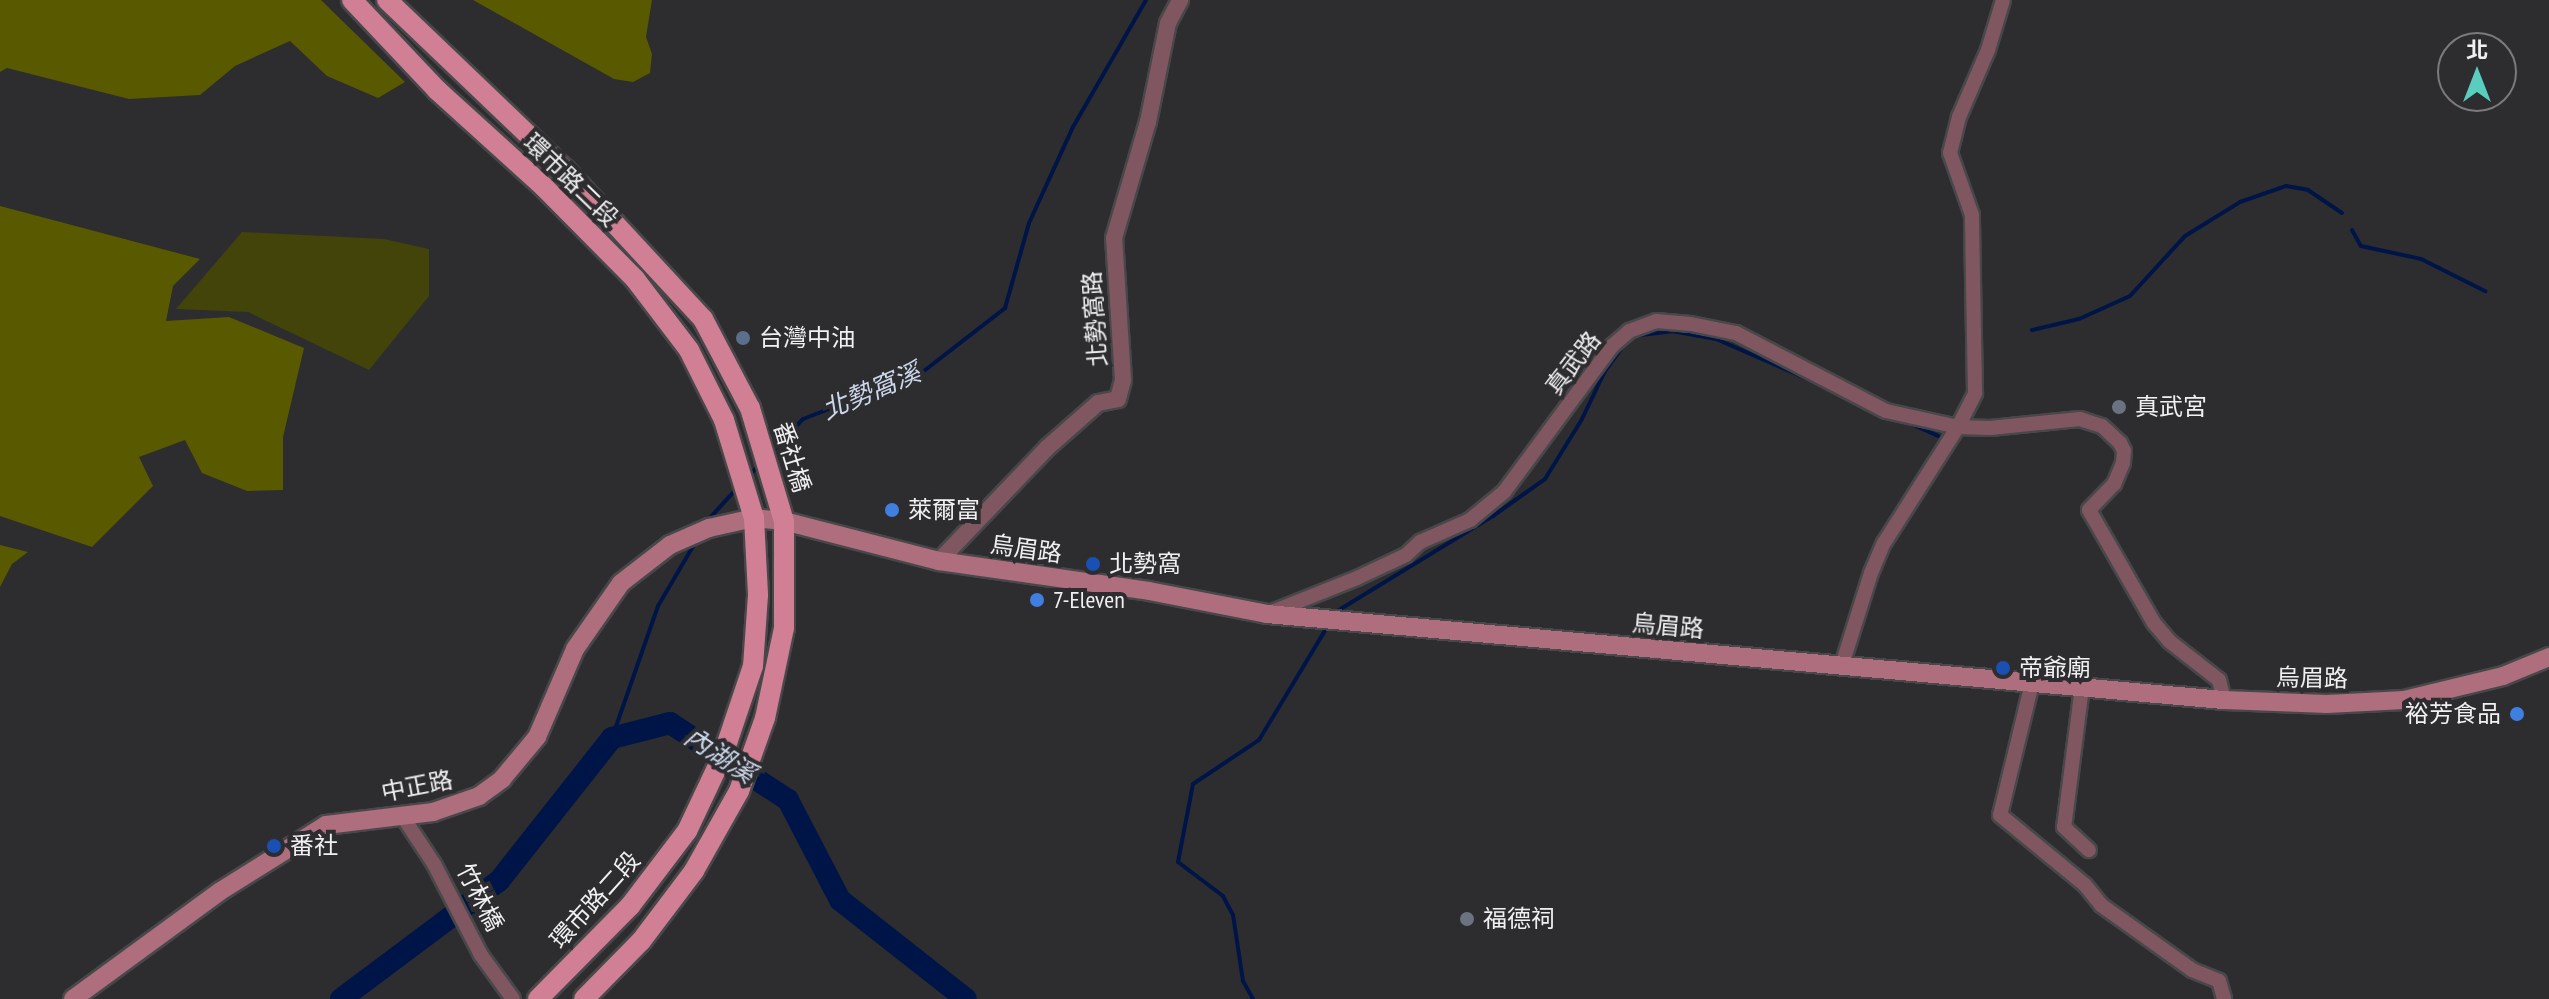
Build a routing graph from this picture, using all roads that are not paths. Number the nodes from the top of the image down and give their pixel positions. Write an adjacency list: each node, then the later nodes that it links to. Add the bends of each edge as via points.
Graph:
1 (352, 0): 7 (main road, 環市路二段, via 437,90 635,279 689,350 724,420)
2 (387, 0): 5 (main road, 環市路二段, via 565,170 703,319)
3 (1180, 0): 9 (street, 北勢窩路, via 1168,23 1148,122 1114,238 1123,380 1118,399 1098,403 1047,448)
4 (2003, 0): 6 (street, via 1950,153 1972,215 1975,393)
5 (750, 408): 8 (main road, 番社橋)
6 (1958, 427): 10 (street, 真武路, via 1886,411 1736,333 1656,321 1629,331 1612,346 1504,492 1470,520 1357,578); 12 (street, via 1884,543); 15 (street, 真武路, via 2080,419 2102,426 2120,443 2124,451 2114,484 2089,510 2154,623 2219,680)
7 (754, 518): 8 (main road, 中正路); 16 (main road, 中正路, via 709,528 670,545 621,583 575,649 537,737 502,779 460,804); 20 (main road, 環市路二段, via 758,595 753,666 723,755 687,831 630,906)
8 (784, 521): 9 (main road, 烏眉路); 21 (main road, via 784,628 765,718 739,791 713,843 641,941)
9 (939, 561): 10 (main road, 烏眉路)
10 (1267, 614): 12 (main road, 烏眉路)
11 (2549, 657): 15 (main road, 烏眉路, via 2503,676 2404,700)
12 (1842, 665): 13 (main road, 烏眉路)
13 (2032, 683): 14 (main road, 烏眉路); 22 (street, via 2000,815 2085,885 2101,905 2192,970 2219,981)
14 (2082, 687): 15 (main road, 烏眉路); 17 (street, via 2064,827)
15 (2224, 700)
16 (403, 817): 18 (main road, 中正路, via 326,825 219,892); 19 (street, 竹林橋, via 481,955)
17 (2089, 850)
18 (73, 999)
19 (513, 999)
20 (538, 999)
21 (584, 999)
22 (2224, 999)

